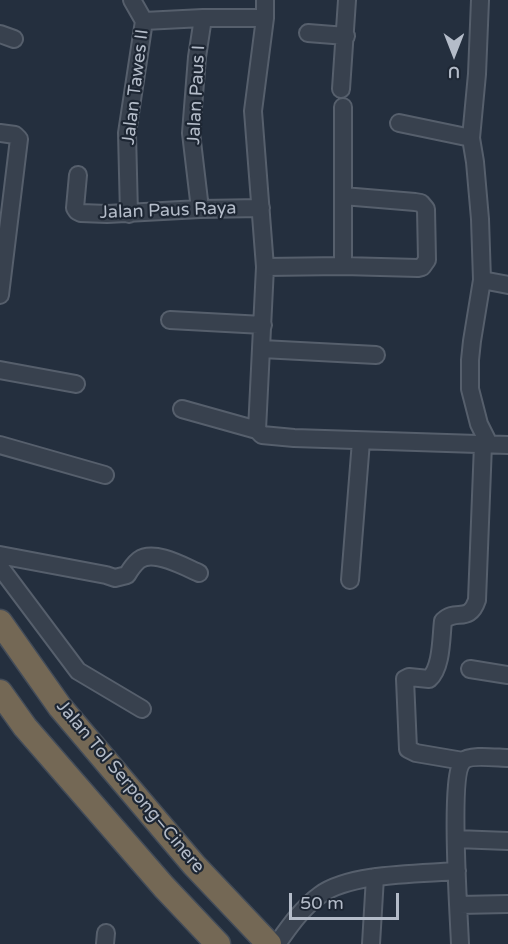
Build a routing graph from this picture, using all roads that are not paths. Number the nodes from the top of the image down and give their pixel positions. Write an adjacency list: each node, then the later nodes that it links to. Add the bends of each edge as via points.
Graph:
1 (132, 0): 7 (street, Jalan Tawes II)
2 (265, 0): 6 (street)
3 (347, 0): 9 (street)
4 (480, 0): 14 (street)
5 (203, 18): 6 (street); 7 (street); 18 (street, Jalan Paus I, via 191,133)
6 (265, 18): 17 (street, via 253,111)
7 (144, 21): 19 (street, Jalan Tawes II, via 127,133)
8 (308, 33): 9 (street)
9 (346, 36): 10 (street)
10 (341, 89)
11 (342, 107): 16 (street)
12 (399, 123): 14 (street)
13 (0, 134): 24 (street, via 19,139)
14 (471, 138): 22 (street)
15 (78, 175): 19 (street, Jalan Paus Raya, via 77,211)
16 (342, 196): 20 (street); 20 (street, via 421,203 426,208 427,260 418,268)
17 (261, 208): 18 (street, Jalan Paus Raya); 21 (street)
18 (200, 209): 19 (street, Jalan Paus Raya)
19 (129, 214)
20 (342, 266): 21 (street)
21 (265, 267): 26 (street)
22 (482, 280): 23 (street); 34 (street, via 472,341 470,389)
23 (508, 285)
24 (0, 295)
25 (170, 320): 26 (street)
26 (263, 325): 27 (street)
27 (262, 349): 28 (street); 32 (street)
28 (376, 355)
29 (0, 370): 30 (street)
30 (76, 384)
31 (182, 409): 32 (street)
32 (257, 430): 33 (street, via 262,435)
33 (361, 441): 34 (street); 41 (street)
34 (486, 444): 36 (street); 48 (street, via 474,609 443,621 435,674 429,679 405,679 408,748 416,753)
35 (0, 445): 37 (street)
36 (508, 445)
37 (105, 475)
38 (0, 555): 40 (street, via 116,578 127,575 137,561 152,557)
39 (0, 567): 46 (street, via 78,671)
40 (199, 573)
41 (350, 580)
42 (0, 622): 56 (highway, Jalan Tol Serpong–Cinere, via 60,707 194,865)
43 (470, 669): 44 (street)
44 (508, 675)
45 (0, 692): 55 (highway, Jalan Tol Serpong–Cinere, via 25,727)
46 (142, 709)
47 (508, 758): 48 (street)
48 (463, 761): 49 (street, via 457,777)
49 (456, 839): 50 (street); 51 (street)
50 (508, 841)
51 (456, 871): 52 (street); 54 (street)
52 (375, 877): 57 (street, via 321,894); 58 (street)
53 (508, 904): 54 (street)
54 (459, 905): 59 (street)
55 (218, 944)
56 (269, 944)
57 (277, 944)
58 (371, 944)
59 (460, 944)

